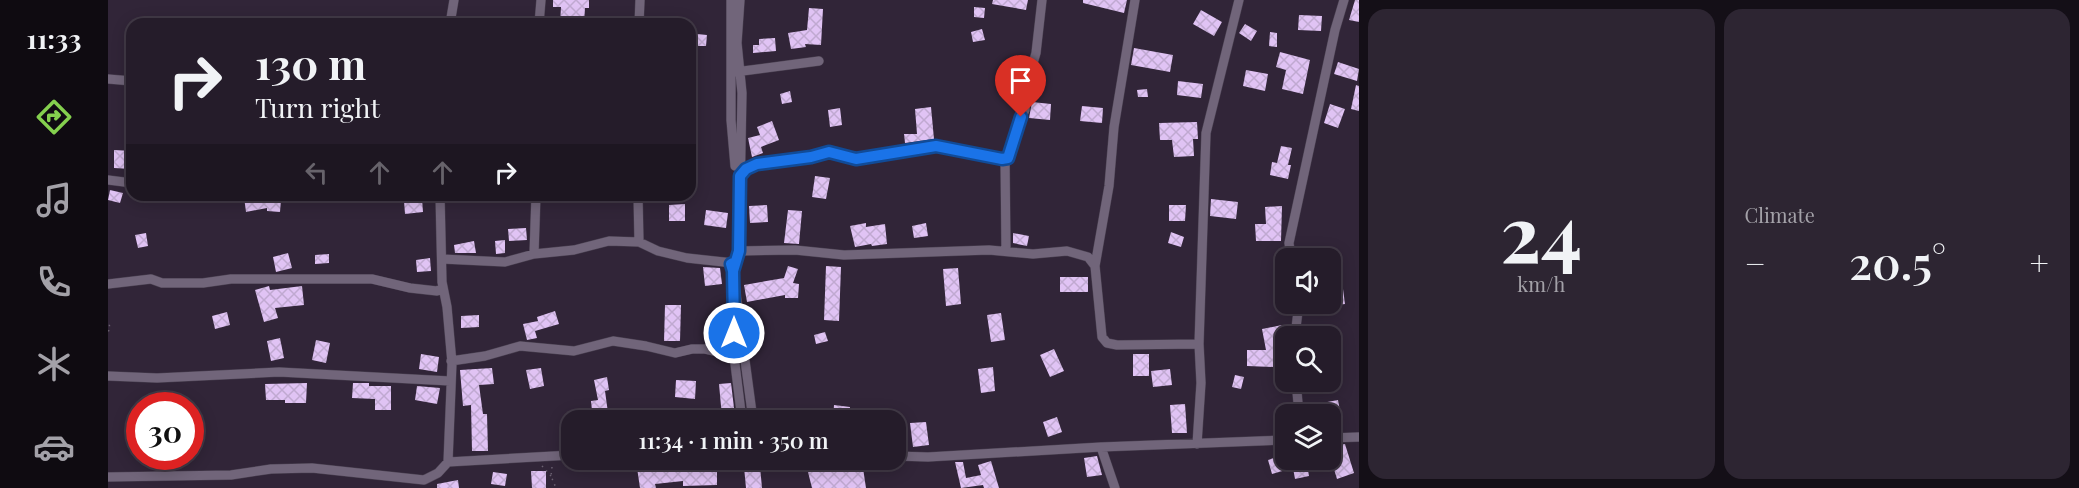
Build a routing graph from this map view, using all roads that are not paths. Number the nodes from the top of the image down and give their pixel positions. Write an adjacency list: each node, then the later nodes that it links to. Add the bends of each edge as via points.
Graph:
1 (454, 0): 10 (street)
2 (542, 0): 11 (street)
3 (640, 0): 12 (street)
4 (731, 0): 14 (street)
5 (740, 0): 18 (street)
6 (1042, 0): 17 (street, via 1036,53 1025,90 1025,110 1011,152)
7 (1135, 0): 30 (street)
8 (1239, 0): 34 (street, via 1206,133)
9 (1344, 0): 25 (street)
10 (451, 18)
11 (540, 18)
12 (639, 18)
13 (819, 61): 14 (street)
14 (731, 72): 31 (street, via 735,169)
15 (108, 79): 16 (street)
16 (126, 80)
17 (1005, 158): 18 (street, via 936,146 856,159 829,152 757,164); 27 (street)
18 (740, 176): 26 (street)
19 (108, 180): 20 (street)
20 (126, 182)
21 (440, 201): 29 (street)
22 (536, 201): 28 (street)
23 (638, 201): 24 (street)
24 (639, 242): 28 (street, via 609,241); 31 (street, via 658,251)
25 (1289, 248)
26 (739, 251): 27 (street, via 795,250 844,255); 31 (street)
27 (1006, 251): 30 (street, via 1076,252 1088,257)
28 (534, 254): 29 (street, via 505,262)
29 (442, 259): 33 (street)
30 (1095, 266): 34 (street, via 1102,337 1107,343)
31 (733, 267): 35 (street); 39 (street, via 734,356)
32 (108, 284): 33 (street, via 152,279 162,283 203,283 231,279 372,279 428,290)
33 (443, 288): 36 (street)
34 (1199, 344): 44 (street)
35 (744, 353): 36 (street, via 730,355 705,349 675,353 613,341 574,351 520,346); 40 (street)
36 (451, 361): 38 (street)
37 (108, 376): 38 (street, via 157,378 279,372)
38 (450, 381): 48 (street)
39 (741, 410)
40 (752, 410)
41 (1359, 437): 42 (street)
42 (1341, 438)
43 (1275, 440): 44 (street)
44 (1197, 444): 45 (street)
45 (1101, 447): 47 (street); 50 (street)
46 (561, 456): 48 (street)
47 (906, 456)
48 (448, 462): 49 (street, via 424,480 312,468 231,475)
49 (108, 477)
50 (1115, 488)

